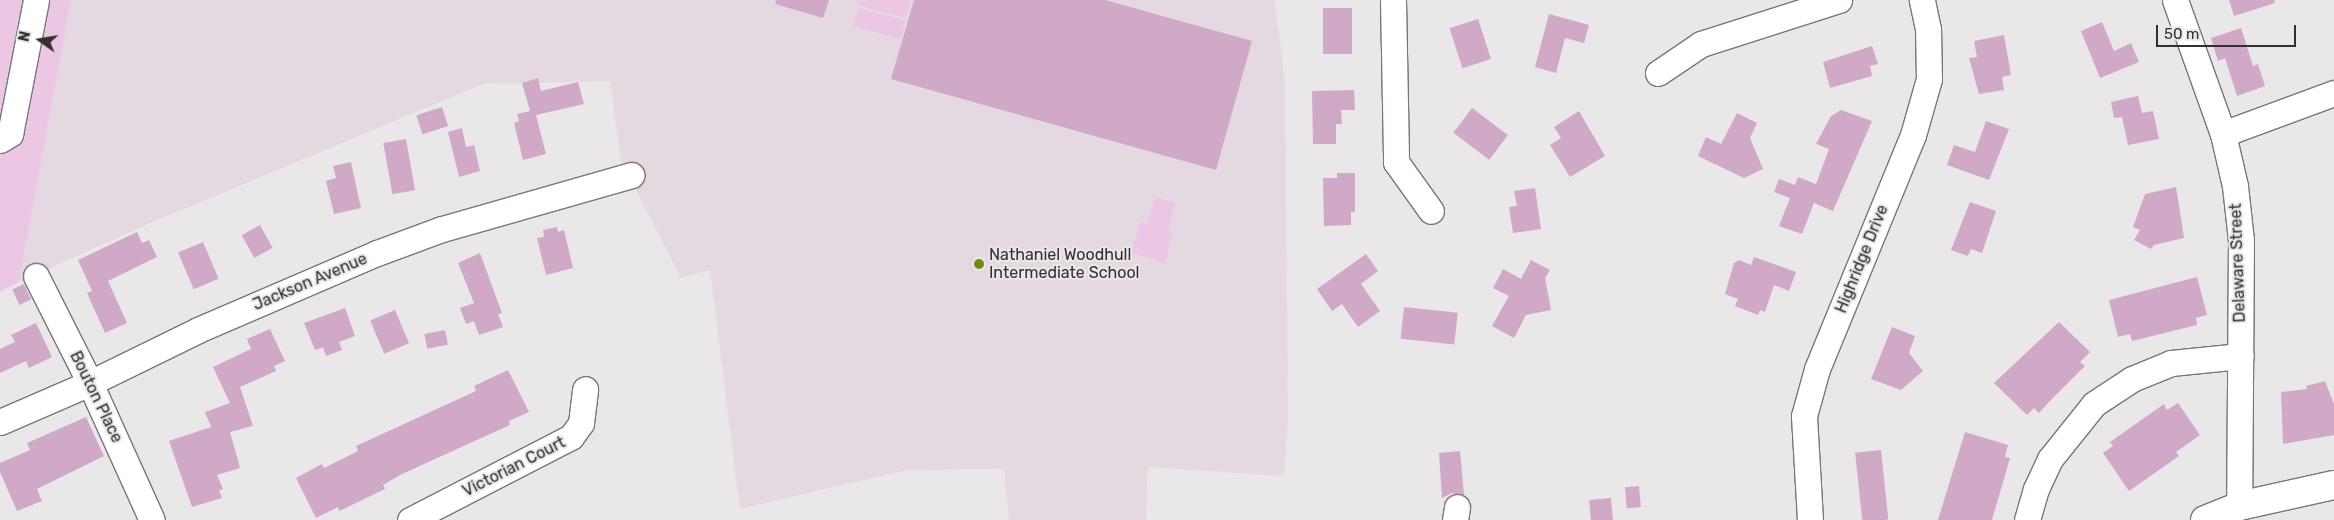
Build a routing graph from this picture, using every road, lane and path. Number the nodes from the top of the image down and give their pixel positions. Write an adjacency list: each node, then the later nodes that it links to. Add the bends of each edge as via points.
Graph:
1 (36, 0): 9 (street, via 10,134)
2 (1393, 0): 11 (street, via 1396,162)
3 (1839, 0): 6 (street, via 1701,44)
4 (1922, 0): 21 (street, Highridge Drive, via 1928,29 1929,79 1913,135 1817,369 1804,416)
5 (2174, 0): 8 (street, Delaware Street)
6 (1658, 73)
7 (2334, 93): 8 (street)
8 (2223, 134): 13 (street, Delaware Street, via 2235,186 2241,240)
9 (0, 140)
10 (631, 175): 14 (street, Jackson Avenue, via 442,229 377,253 198,330)
11 (1431, 211)
12 (36, 276): 14 (street, Bouton Place)
13 (2240, 356): 18 (street, Delaware Street); 22 (street, via 2172,363 2132,379 2094,404 2050,459 2036,489)
14 (90, 383): 16 (street, Jackson Avenue); 19 (street, Bouton Place)
15 (585, 389): 20 (street, Victorian Court, via 581,422 571,437)
16 (0, 422)
17 (2334, 486): 18 (main road)
18 (2239, 506): 23 (main road)
19 (152, 520)
20 (410, 520)
21 (1810, 520)
22 (2028, 520)
23 (2205, 520)

